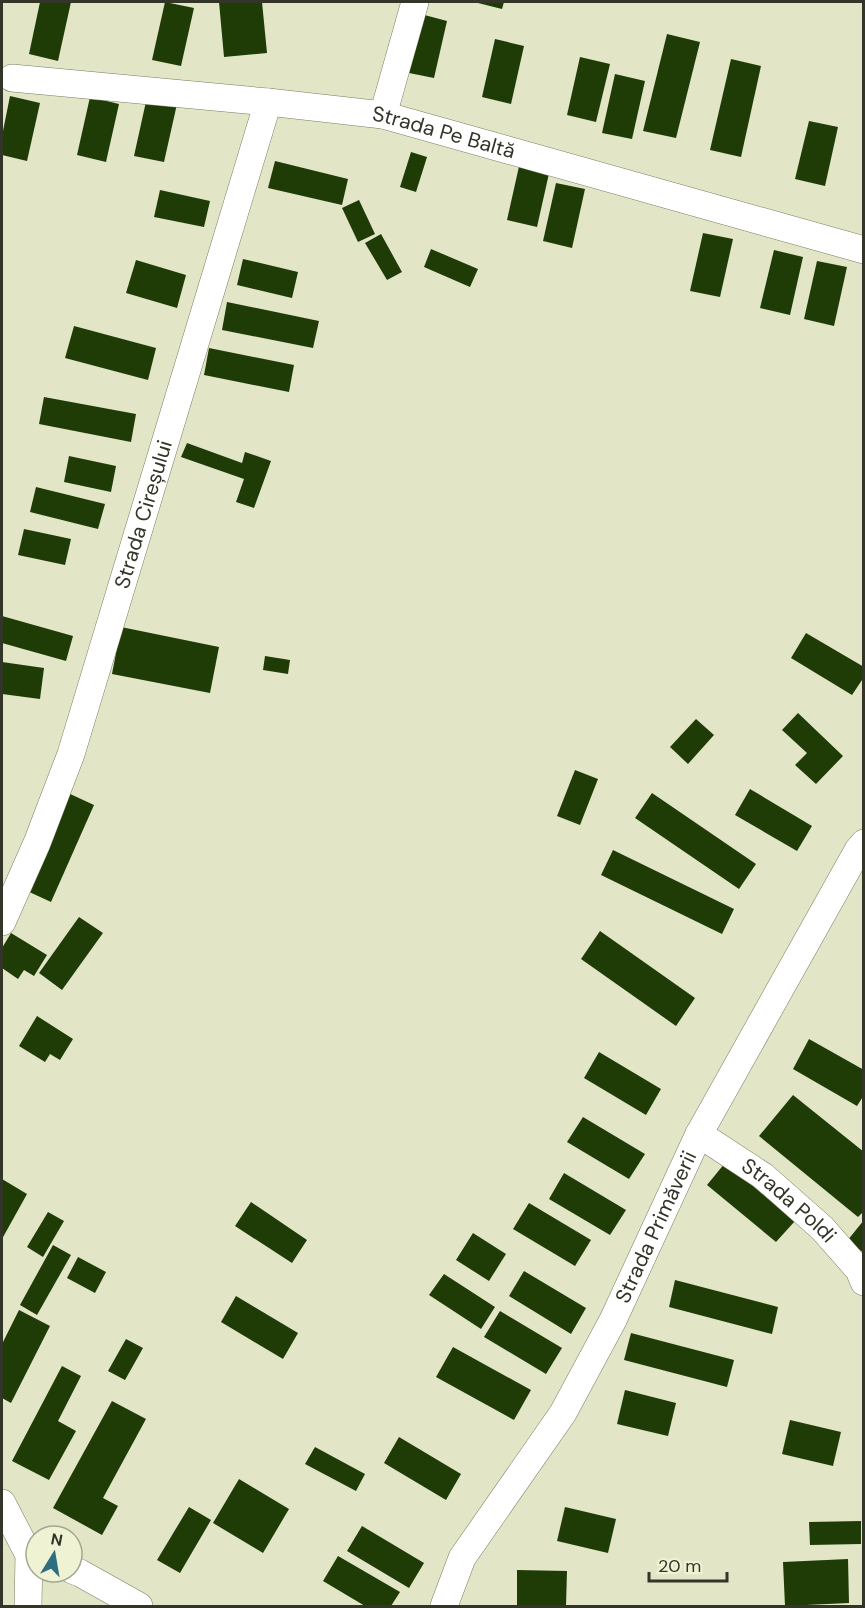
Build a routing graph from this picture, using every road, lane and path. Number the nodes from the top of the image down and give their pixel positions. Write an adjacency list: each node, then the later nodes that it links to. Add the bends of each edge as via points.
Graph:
1 (415, 2): 4 (street)
2 (12, 78): 3 (street, Strada Pe Baltă)
3 (268, 102): 4 (street, Strada Pe Baltă); 7 (street, Strada Cireșului, via 71,754)
4 (383, 116): 5 (street, Strada Pe Baltă)
5 (864, 250)
6 (864, 843): 8 (street, Strada Primăverii)
7 (2, 922)
8 (699, 1134): 9 (street, Strada Poldi, via 763,1176 822,1228 859,1270); 16 (street, Strada Primăverii, via 613,1320 563,1413 462,1558)
9 (864, 1282)
10 (2, 1503): 11 (street)
11 (24, 1542)
12 (84, 1575): 15 (street)
13 (30, 1584): 14 (street)
14 (28, 1606)
15 (139, 1606)
16 (444, 1606)

